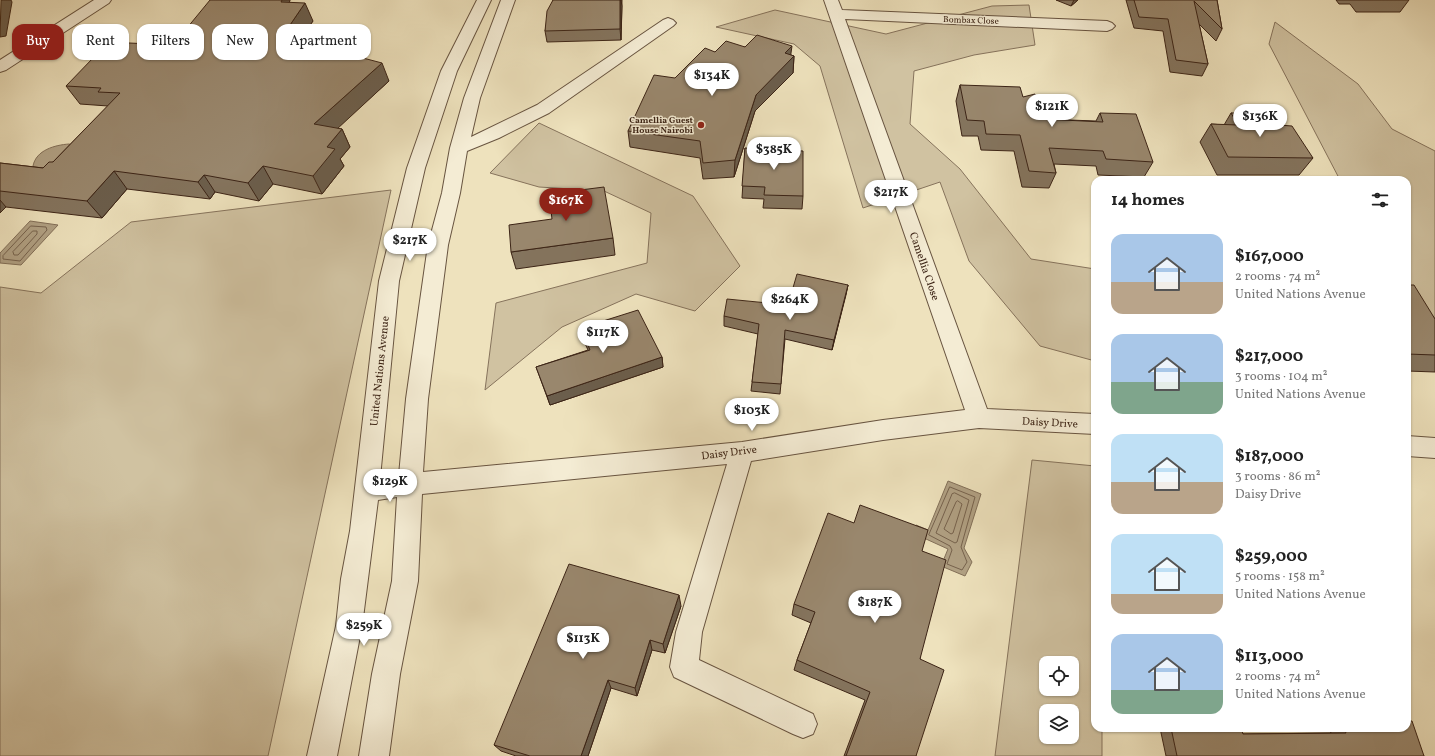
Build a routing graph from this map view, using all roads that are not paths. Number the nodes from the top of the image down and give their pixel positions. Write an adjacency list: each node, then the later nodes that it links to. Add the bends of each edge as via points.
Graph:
1 (104, 0): 7 (street)
2 (484, 0): 15 (street, United Nations Avenue, via 449,71 416,168 389,282)
3 (508, 0): 8 (street, via 483,65)
4 (834, 7): 6 (street, Bombax Close); 9 (street, Camellia Close)
5 (668, 23): 8 (street, via 543,109)
6 (1107, 26)
7 (0, 67)
8 (459, 148): 14 (street, via 438,245 417,399)
9 (979, 418): 10 (street, Daisy Drive); 13 (street, Daisy Drive)
10 (1091, 424)
11 (1411, 446): 12 (street)
12 (1435, 448)
13 (742, 452): 14 (street, Daisy Drive); 16 (street, via 689,632 684,666)
14 (410, 484): 15 (street, Daisy Drive); 18 (street, via 405,581 386,674)
15 (366, 491): 17 (street, United Nations Avenue, via 349,626)
16 (804, 724)
17 (322, 756)
18 (374, 756)

